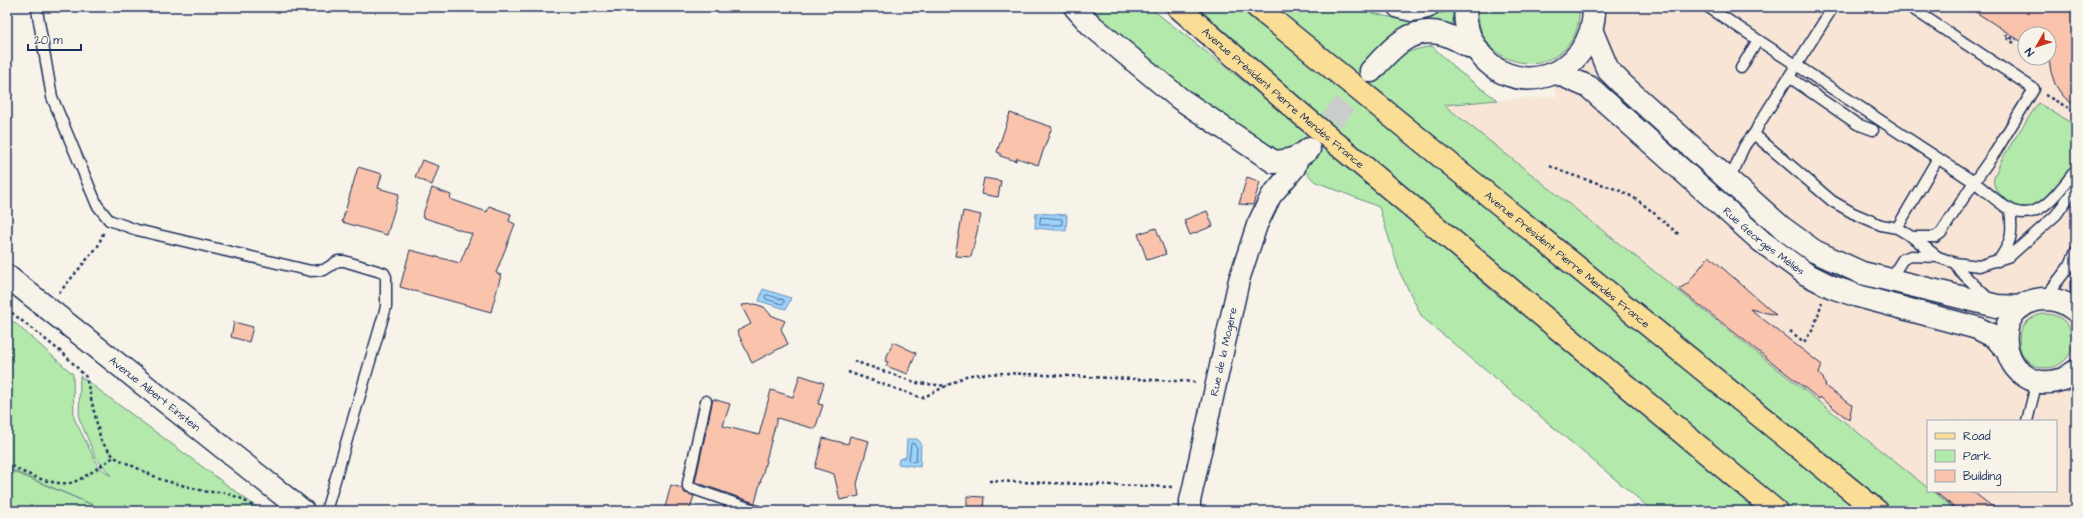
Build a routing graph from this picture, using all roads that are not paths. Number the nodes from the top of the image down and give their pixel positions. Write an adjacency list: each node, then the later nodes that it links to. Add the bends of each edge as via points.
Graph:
1 (38, 7): 51 (lane, via 36,10 52,97 97,205 109,220 152,234 311,271 324,270 338,261 344,261 384,273 386,307)
2 (1075, 7): 24 (street, via 1091,25 1179,98)
3 (1178, 7): 54 (main road, Avenue Président Pierre Mendès France, via 1295,109)
4 (1257, 7): 55 (main road, Avenue Président Pierre Mendès France)
5 (1399, 7): 6 (street, via 1412,10)
6 (1426, 7)
7 (1466, 7): 14 (street, via 1466,24)
8 (1594, 7): 12 (street)
9 (1708, 7): 13 (lane)
10 (1833, 7): 15 (lane)
11 (1910, 7): 27 (lane, via 2034,89)
12 (1592, 32): 18 (street, via 1584,49 1572,63); 26 (street, Rue Georges Méliès, via 1608,70 1618,81)
13 (1758, 40): 15 (lane); 16 (lane)
14 (1477, 50): 17 (street, via 1443,34 1425,33 1407,37 1393,46); 18 (street, via 1486,61 1512,76 1542,77)
15 (1796, 64): 19 (lane); 23 (lane)
16 (1740, 68)
17 (1371, 71)
18 (1556, 72): 45 (street, Rue Georges Méliès, via 1589,87 1762,241 1806,274 1858,296 1977,328 1995,337)
19 (1789, 77): 20 (lane, via 1856,124); 21 (lane, via 1759,124)
20 (1873, 130)
21 (1756, 135): 26 (lane, via 1744,146 1737,166); 31 (lane, via 1832,201 1853,214)
22 (1304, 154): 24 (street, via 1288,161); 29 (street)
23 (1938, 158): 27 (lane); 31 (lane)
24 (1274, 162): 29 (street)
25 (2076, 170): 30 (lane, via 2048,204 2038,210 2022,212)
26 (1728, 178): 38 (street, Rue Georges Méliès, via 1781,227 1814,251 1862,273)
27 (1974, 182): 30 (lane); 32 (lane, via 1941,233 1935,237)
28 (2076, 187): 35 (lane, via 2052,218 2010,256)
29 (1270, 196): 53 (street, Rue de la Mogère, via 1257,225 1239,280)
30 (2010, 209): 35 (lane, via 2011,241)
31 (1897, 228): 32 (lane)
32 (1912, 237): 34 (lane)
33 (2076, 251): 41 (lane, via 2070,266)
34 (1938, 257): 36 (lane); 38 (lane, via 1911,256 1903,259 1894,273)
35 (1998, 261): 36 (lane, via 1979,266)
36 (1955, 263): 42 (lane, via 1974,287)
37 (7, 276): 50 (street, Avenue Albert Einstein)
38 (1886, 279): 42 (street, Rue Georges Méliès)
39 (2076, 283): 40 (lane)
40 (2076, 289)
41 (2044, 298): 43 (street); 44 (street, via 2067,304)
42 (1997, 306): 43 (street, Rue Georges Méliès)
43 (2021, 307): 45 (street, via 2011,319 2005,334)
44 (2076, 311)
45 (2006, 350): 47 (street, via 2013,366 2026,377)
46 (2076, 371): 47 (street, via 2061,380)
47 (2037, 381): 49 (lane)
48 (706, 401): 52 (lane, via 688,488)
49 (2027, 420)
50 (304, 511)
51 (326, 511)
52 (757, 511)
53 (1190, 511)
54 (1776, 511)
55 (1877, 511)

